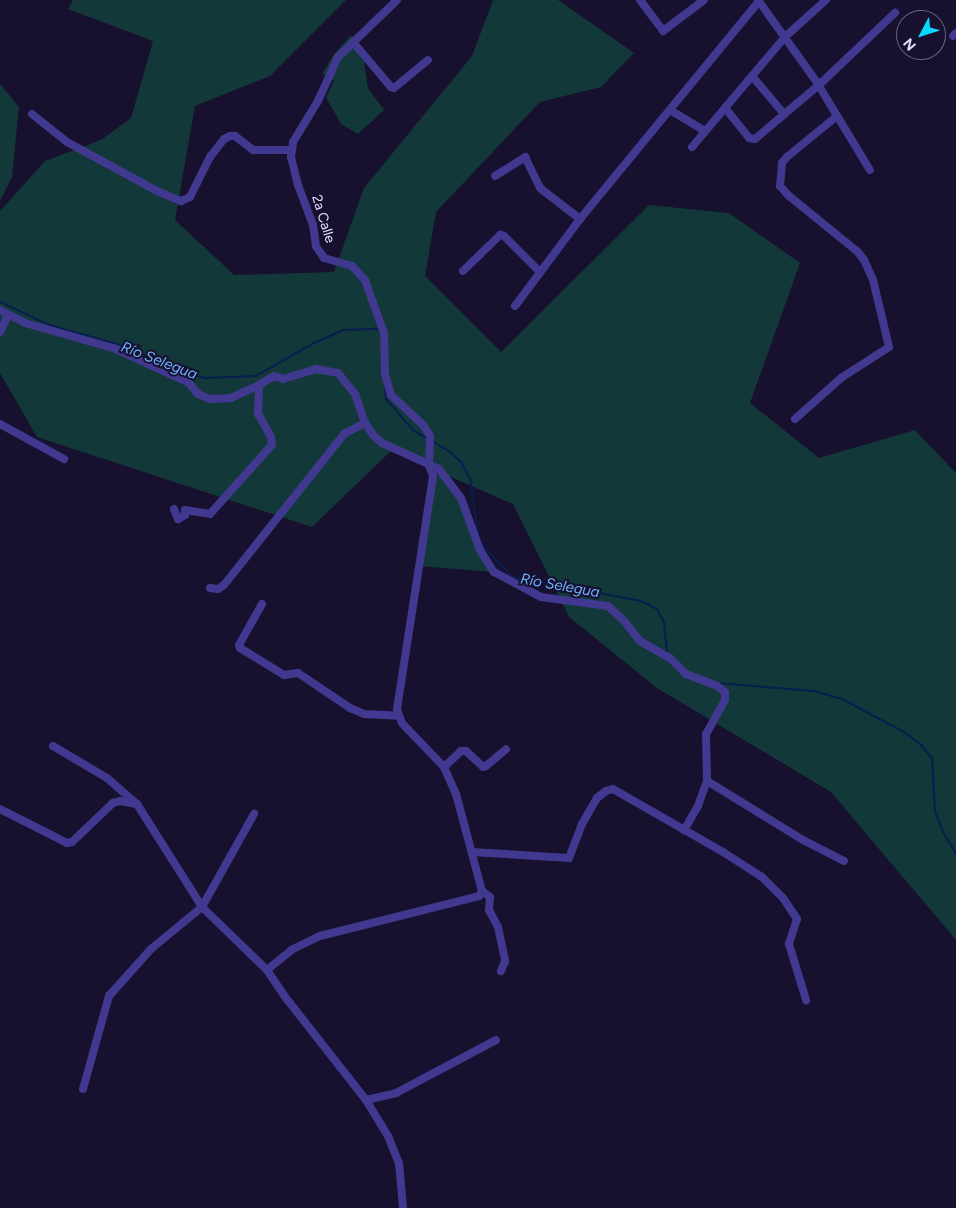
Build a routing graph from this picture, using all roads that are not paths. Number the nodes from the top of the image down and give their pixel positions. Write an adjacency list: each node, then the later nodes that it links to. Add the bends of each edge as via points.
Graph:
1 (397, 0): 8 (street)
2 (640, 0): 3 (street, via 662,31)
3 (704, 0)
4 (759, 0): 7 (street); 13 (street)
5 (826, 0): 7 (street)
6 (895, 13): 11 (street)
7 (785, 37): 10 (street); 11 (street)
8 (353, 42): 9 (street, via 394,88); 19 (street, via 338,57)
9 (428, 60)
10 (752, 76): 12 (street); 15 (street)
11 (819, 85): 15 (street); 16 (street)
12 (725, 108): 15 (street, via 752,139); 17 (street)
13 (670, 110): 17 (street); 22 (street)
14 (32, 114): 19 (street, via 67,142 180,201 190,197 210,157 230,136 235,136 253,150)
15 (784, 114)
16 (837, 116): 20 (street); 30 (street, via 782,163 780,186 864,260 873,280 889,347 841,378)
17 (705, 132): 18 (street)
18 (692, 147)
19 (291, 150): 34 (street, 2a Calle, via 316,246 324,258 352,266 365,280 384,333 385,374 391,395 423,425 430,440)
20 (870, 170)
21 (495, 176): 22 (street, via 525,157 540,188)
22 (580, 219): 24 (street)
23 (463, 271): 24 (street, via 500,235)
24 (540, 272): 25 (street)
25 (515, 306)
26 (0, 310): 27 (street)
27 (8, 315): 28 (street); 29 (street, via 25,323 116,349 189,383 198,394 210,399 231,398)
28 (0, 332)
29 (259, 385): 31 (street, via 274,376 283,379 316,369 338,373 355,394); 35 (street, via 258,414 272,445 210,514 185,510 185,516 178,519)
30 (795, 419)
31 (365, 423): 34 (street, via 382,443); 36 (street, via 344,434 224,585 218,589)
32 (0, 424): 33 (street)
33 (64, 459)
34 (429, 465): 38 (street, 2a Calle, via 433,476 397,709); 42 (street, via 439,470 460,498 480,550 494,572 541,597 608,606 640,641 667,656 691,676 725,692 725,700 706,734)
35 (174, 509)
36 (210, 588)
37 (262, 604): 38 (street, via 239,645 242,650 284,675 298,673 364,714)
38 (400, 716): 41 (street, via 402,723)
39 (53, 746): 43 (street, via 107,778)
40 (506, 749): 41 (street, via 486,766 466,751 461,751)
41 (444, 767): 47 (street, via 456,794)
42 (707, 782): 46 (street); 48 (street)
43 (137, 804): 44 (street, via 113,803 72,842 67,843); 50 (street)
44 (0, 809)
45 (254, 814): 50 (street)
46 (684, 830): 47 (street, via 613,789 597,798 582,824 569,858); 53 (street, via 762,877 796,915 790,948)
47 (472, 852): 49 (street)
48 (844, 861)
49 (482, 890): 51 (street, via 479,896 320,936 293,949); 52 (street, via 490,897 489,910 500,934 505,961)
50 (202, 907): 51 (street); 55 (street, via 151,949 109,996)
51 (267, 970): 56 (street)
52 (501, 971)
53 (806, 1000)
54 (496, 1040): 56 (street, via 396,1093)
55 (83, 1089)
56 (366, 1100): 57 (street, via 388,1136 399,1163)
57 (404, 1208)

